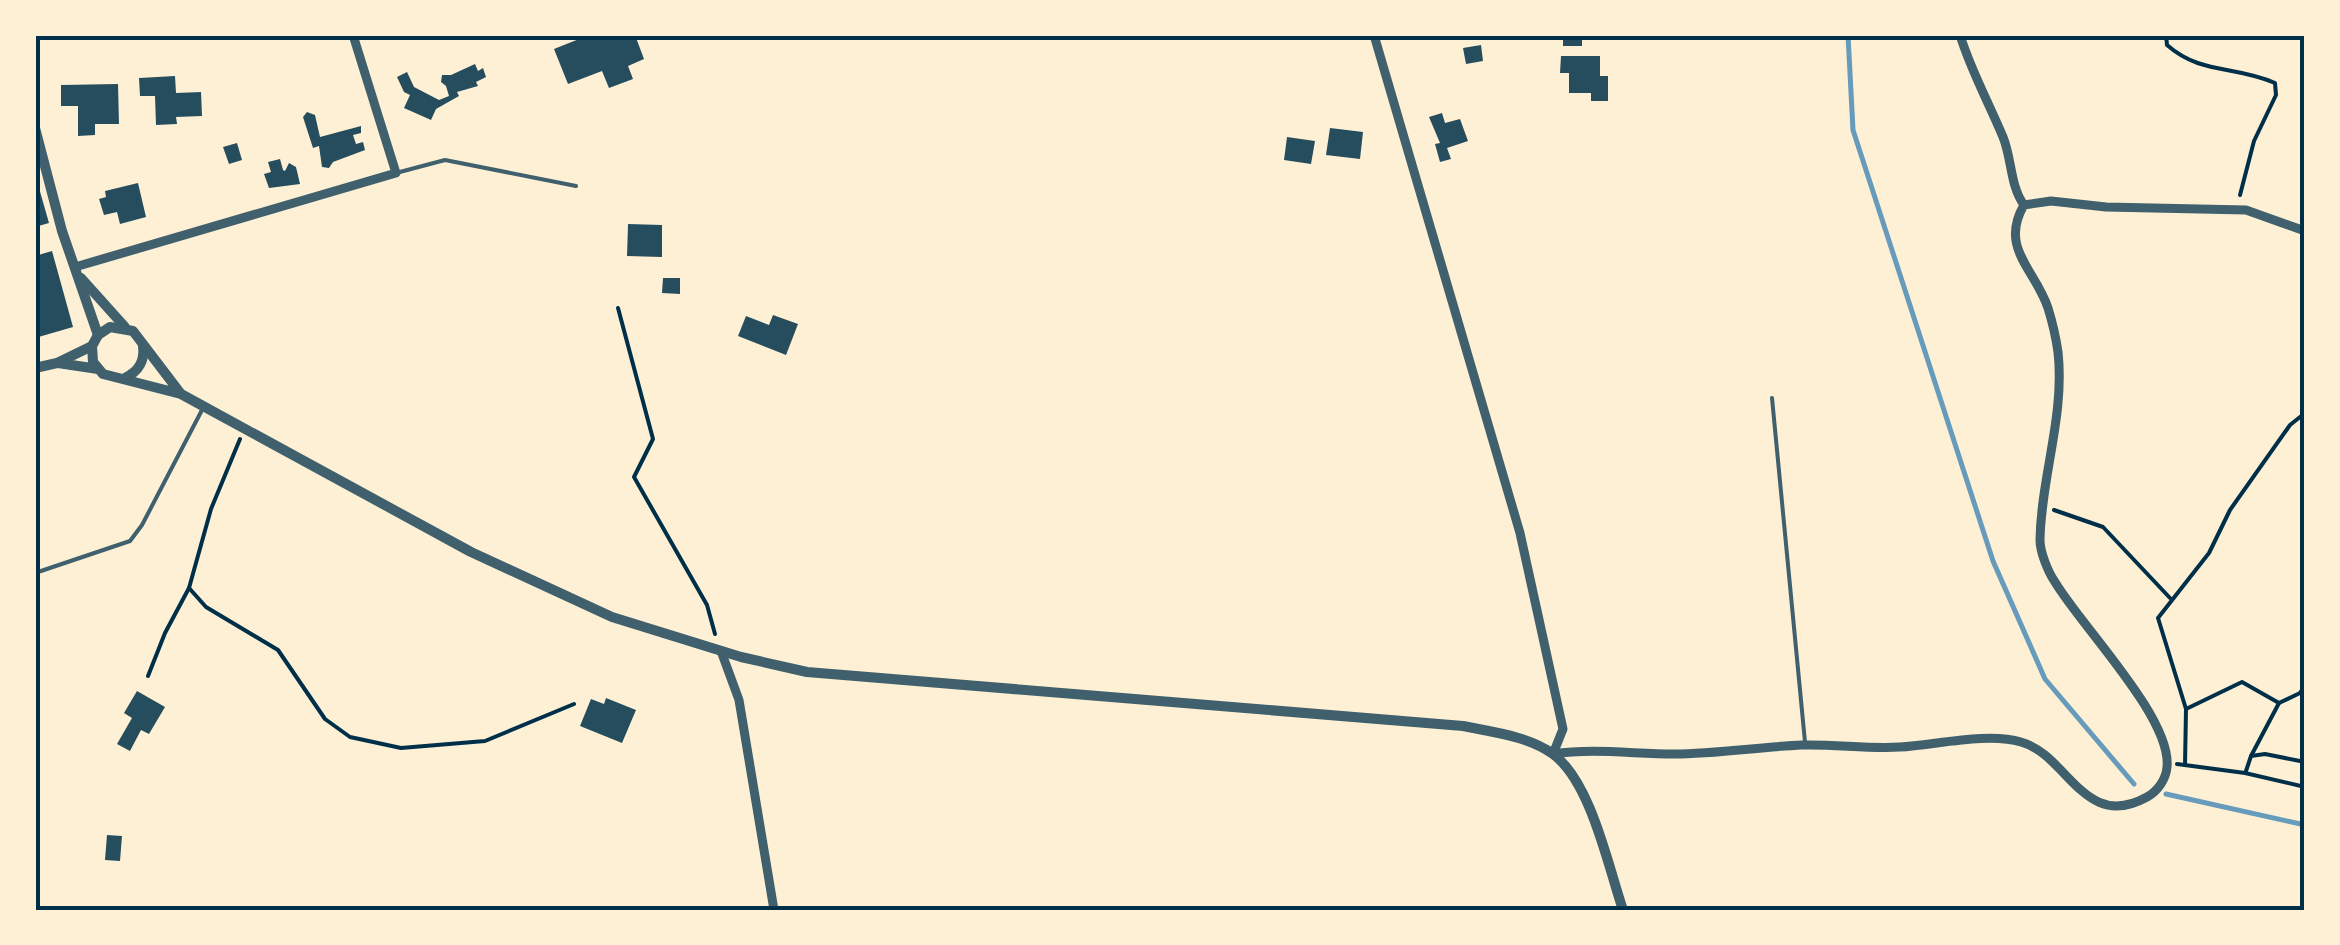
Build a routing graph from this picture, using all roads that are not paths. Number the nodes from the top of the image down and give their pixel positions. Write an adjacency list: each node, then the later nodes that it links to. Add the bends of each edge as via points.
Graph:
1 (353, 35): 5 (street)
2 (1374, 35): 23 (street, via 1520,533 1563,729)
3 (1960, 35): 7 (street)
4 (35, 128): 9 (street)
5 (396, 173): 6 (lane, via 444,160); 9 (street)
6 (576, 186)
7 (2024, 204): 8 (street, via 2246,210); 22 (street, via 2015,242 2047,306 2058,353 2040,544 2053,580 2150,711 2168,763 2164,780 2152,795 2128,806 2081,793 2040,749 2018,740)
8 (2305, 231)
9 (76, 270): 10 (street); 11 (street)
10 (125, 327): 11 (street, via 110,327); 12 (street)
11 (95, 340): 13 (street); 15 (street, via 91,354)
12 (143, 345): 16 (street, via 142,361); 17 (street)
13 (57, 363): 14 (street); 15 (street)
14 (35, 368)
15 (98, 369): 16 (street)
16 (125, 378): 17 (street)
17 (181, 394): 19 (street)
18 (1772, 398): 22 (lane)
19 (204, 407): 20 (lane, via 130,541); 21 (street, via 471,552 612,617)
20 (35, 574)
21 (720, 651): 23 (street, via 807,672 1463,726 1509,735); 24 (street, via 740,700)
22 (1806, 745): 23 (street)
23 (1553, 754): 25 (street, via 1580,787)
24 (774, 910)
25 (1622, 910)

